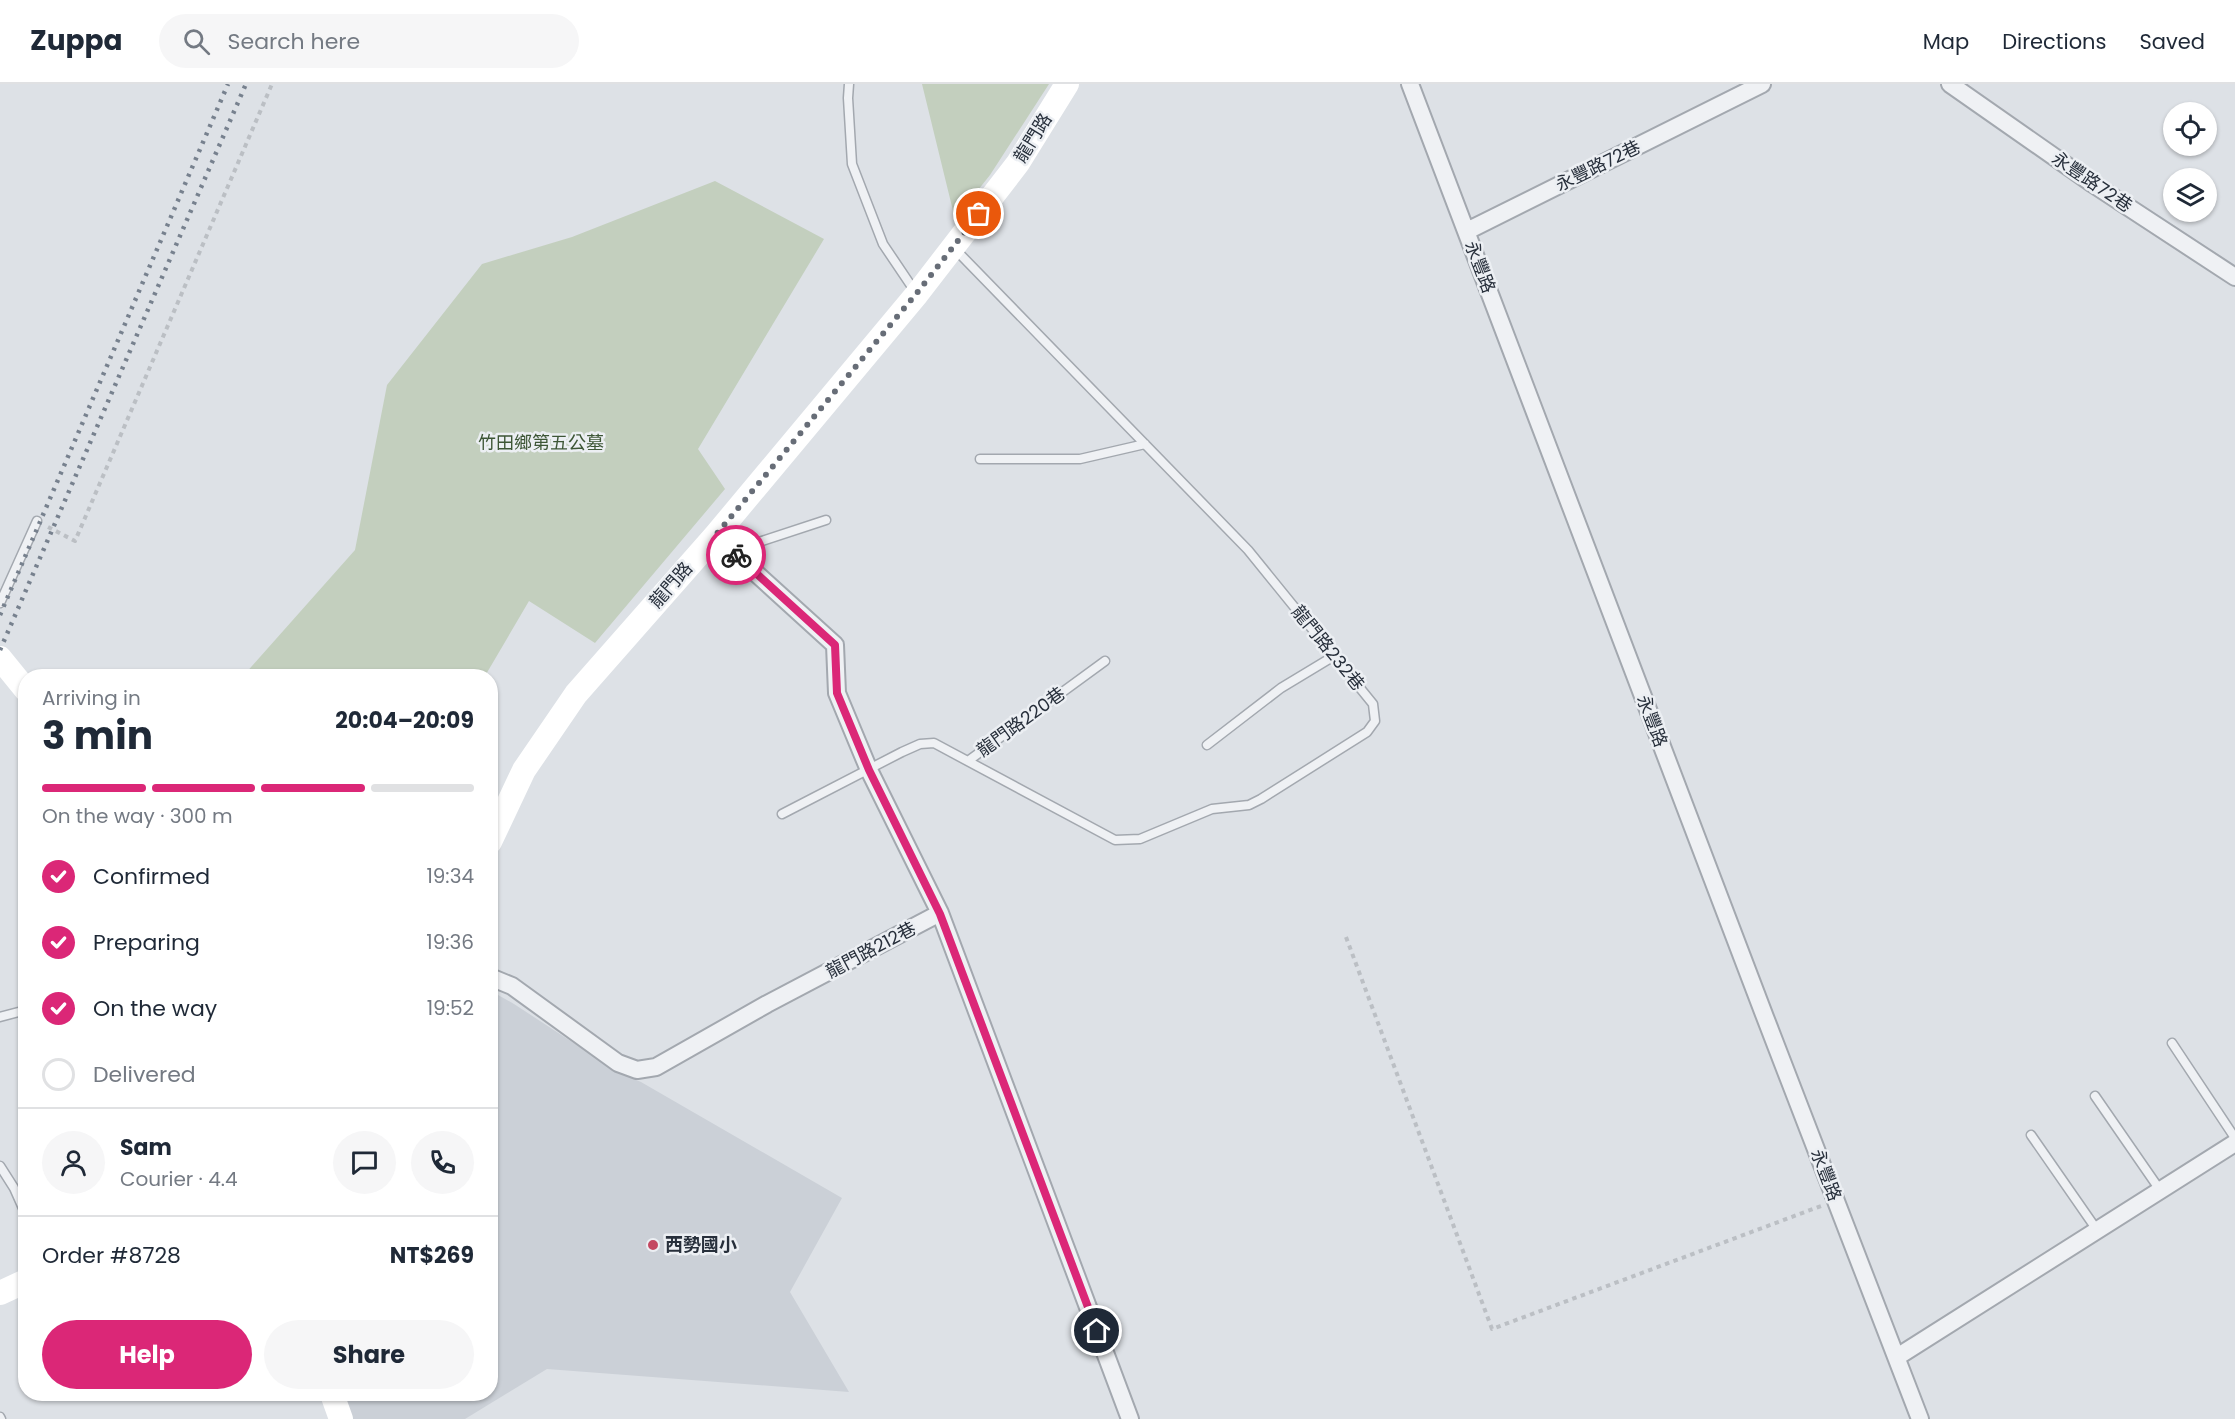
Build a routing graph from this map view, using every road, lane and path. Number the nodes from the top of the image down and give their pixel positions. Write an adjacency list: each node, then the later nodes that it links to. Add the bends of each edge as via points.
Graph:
1 (272, 84): 14 (path, via 75,542)
2 (849, 84): 10 (lane, via 852,164 883,244)
3 (1067, 84): 8 (street, 龍門路, via 1018,163)
4 (1410, 84): 7 (street, 永豐路)
5 (1762, 84): 7 (street, 永豐路72巷)
6 (1950, 84): 9 (street, 永豐路72巷)
7 (1467, 231): 39 (street, 永豐路)
8 (954, 248): 10 (street, 龍門路); 11 (lane, 龍門路232巷)
9 (2235, 278)
10 (916, 294): 15 (street, 龍門路)
11 (1145, 444): 12 (lane, via 1080,459); 17 (lane, 龍門路232巷, via 1248,549)
12 (980, 459)
13 (825, 520): 15 (lane, via 744,547)
14 (37, 521): 16 (lane)
15 (715, 536): 23 (street, via 835,645 837,693); 25 (street, 龍門路, via 576,694 524,770)
16 (0, 603)
17 (1334, 656): 21 (lane, via 1281,688); 22 (lane, 龍門路232巷, via 1373,704 1375,721 1367,732 1249,805 1212,809 1140,839 1115,840)
18 (0, 658): 20 (street)
19 (1105, 661): 22 (lane, 龍門路220巷)
20 (18, 680)
21 (1207, 745)
22 (968, 761): 23 (lane, 龍門路220巷, via 934,743 920,744)
23 (869, 770): 24 (lane, 龍門路220巷); 26 (street)
24 (782, 814)
25 (498, 825)
26 (940, 914): 28 (street, 龍門路212巷, via 656,1067 637,1070 618,1063 512,986); 46 (street)
27 (1346, 937): 39 (path, via 1492,1329)
28 (498, 980)
29 (18, 1012): 30 (lane)
30 (0, 1017)
31 (2172, 1043): 34 (lane)
32 (2095, 1096): 37 (lane)
33 (2031, 1135): 40 (lane)
34 (2235, 1138)
35 (2235, 1143): 37 (street)
36 (0, 1166): 38 (lane)
37 (2160, 1191): 40 (street)
38 (18, 1197)
39 (1836, 1201): 43 (street, 永豐路)
40 (2097, 1230): 43 (street)
41 (18, 1285): 42 (street)
42 (0, 1293)
43 (1897, 1358): 47 (street, 永豐路)
44 (335, 1401): 45 (street)
45 (341, 1419)
46 (1130, 1419)
47 (1920, 1419)

